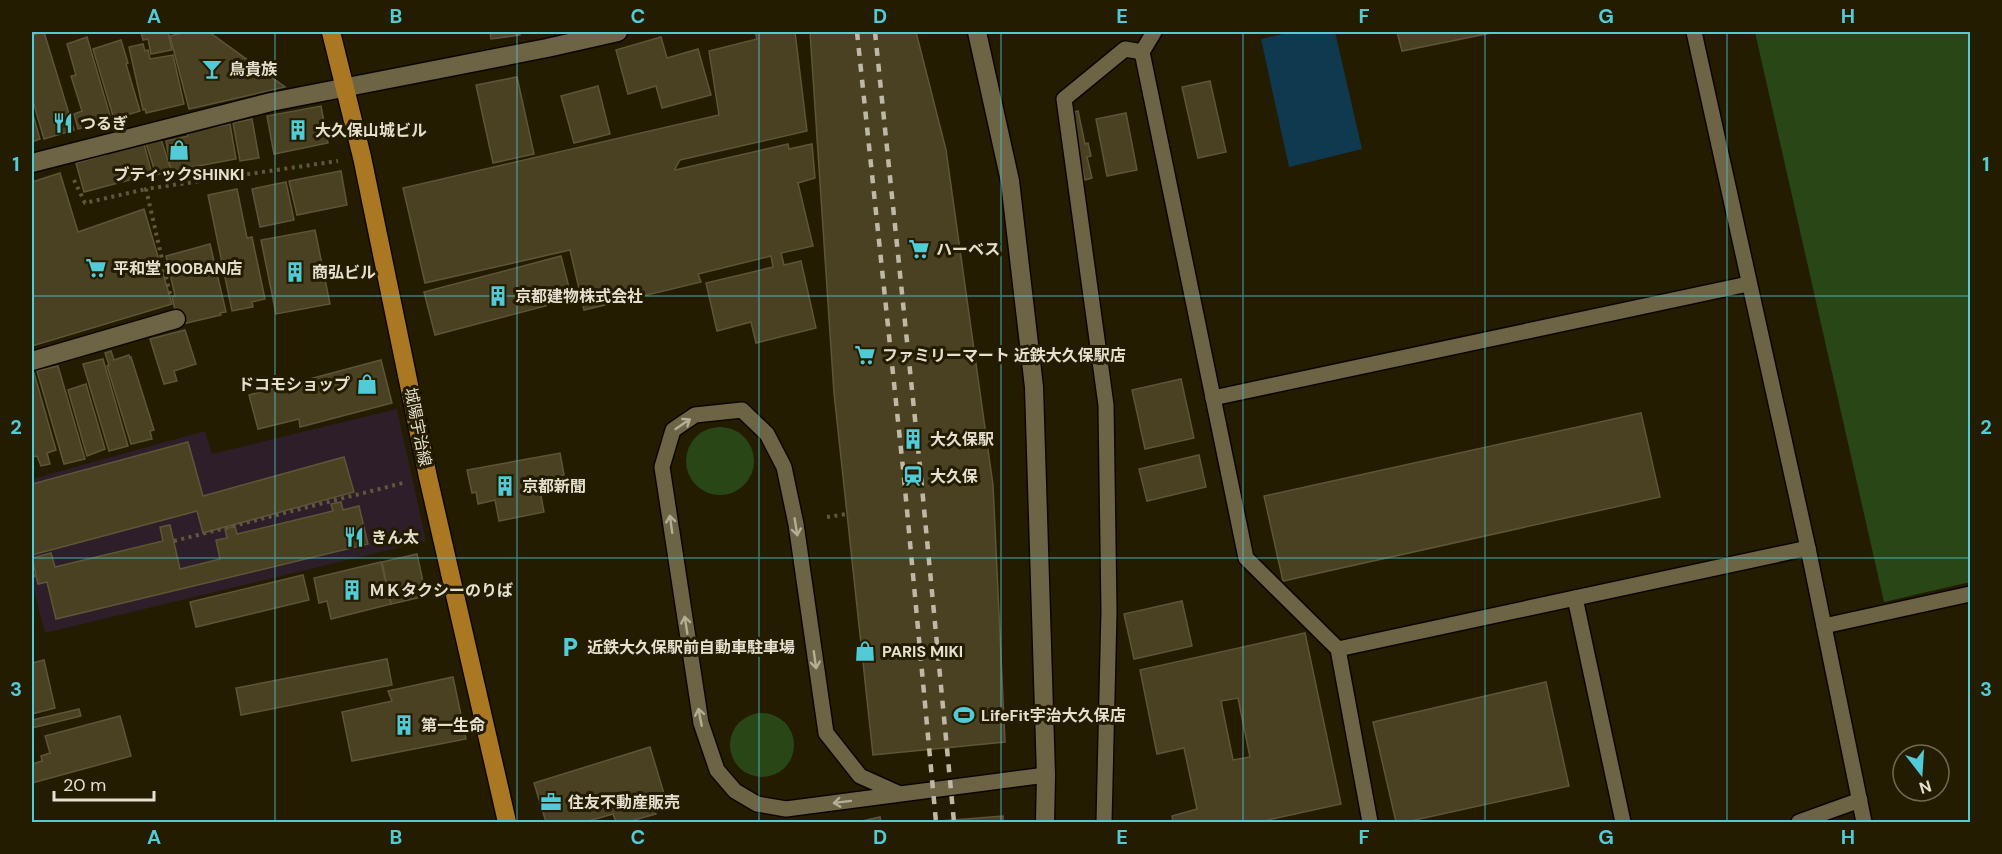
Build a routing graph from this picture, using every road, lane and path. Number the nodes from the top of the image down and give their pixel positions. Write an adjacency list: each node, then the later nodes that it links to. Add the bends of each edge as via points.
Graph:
1 (331, 32): 7 (main road, 城陽宇治線)
2 (618, 32): 7 (street)
3 (977, 32): 25 (street, via 1010,181 1034,387)
4 (1154, 32): 6 (lane)
5 (1694, 32): 12 (lane)
6 (1142, 52): 15 (lane); 30 (lane, via 1125,49 1064,99 1106,405 1109,611)
7 (346, 87): 8 (street); 9 (main road, 城陽宇治線)
8 (62, 154): 10 (street); 11 (path, via 85,203)
9 (362, 157): 11 (path); 16 (main road, 城陽宇治線)
10 (32, 163)
11 (146, 189): 13 (path)
12 (1748, 284): 15 (lane); 20 (lane)
13 (176, 319): 14 (street)
14 (32, 361)
15 (1213, 398): 24 (lane, via 1246,558)
16 (428, 477): 19 (path); 28 (main road, 城陽宇治線)
17 (847, 514): 18 (path)
18 (827, 517)
19 (174, 541)
20 (1808, 548): 22 (lane); 23 (lane)
21 (1971, 594): 23 (lane)
22 (1575, 598): 24 (lane); 32 (lane)
23 (1824, 626): 27 (lane)
24 (1338, 649): 31 (lane)
25 (1046, 775): 26 (lane); 29 (street)
26 (900, 794): 26 (lane, one-way to 26, via 786,809 757,804 735,791 717,770 701,723 662,467 673,430 695,415 742,410 767,434 784,466 789,490 826,733 860,776)
27 (1860, 800): 33 (lane); 34 (lane)
28 (507, 822)
29 (1045, 822)
30 (1104, 822)
31 (1370, 822)
32 (1623, 822)
33 (1798, 822)
34 (1864, 822)

